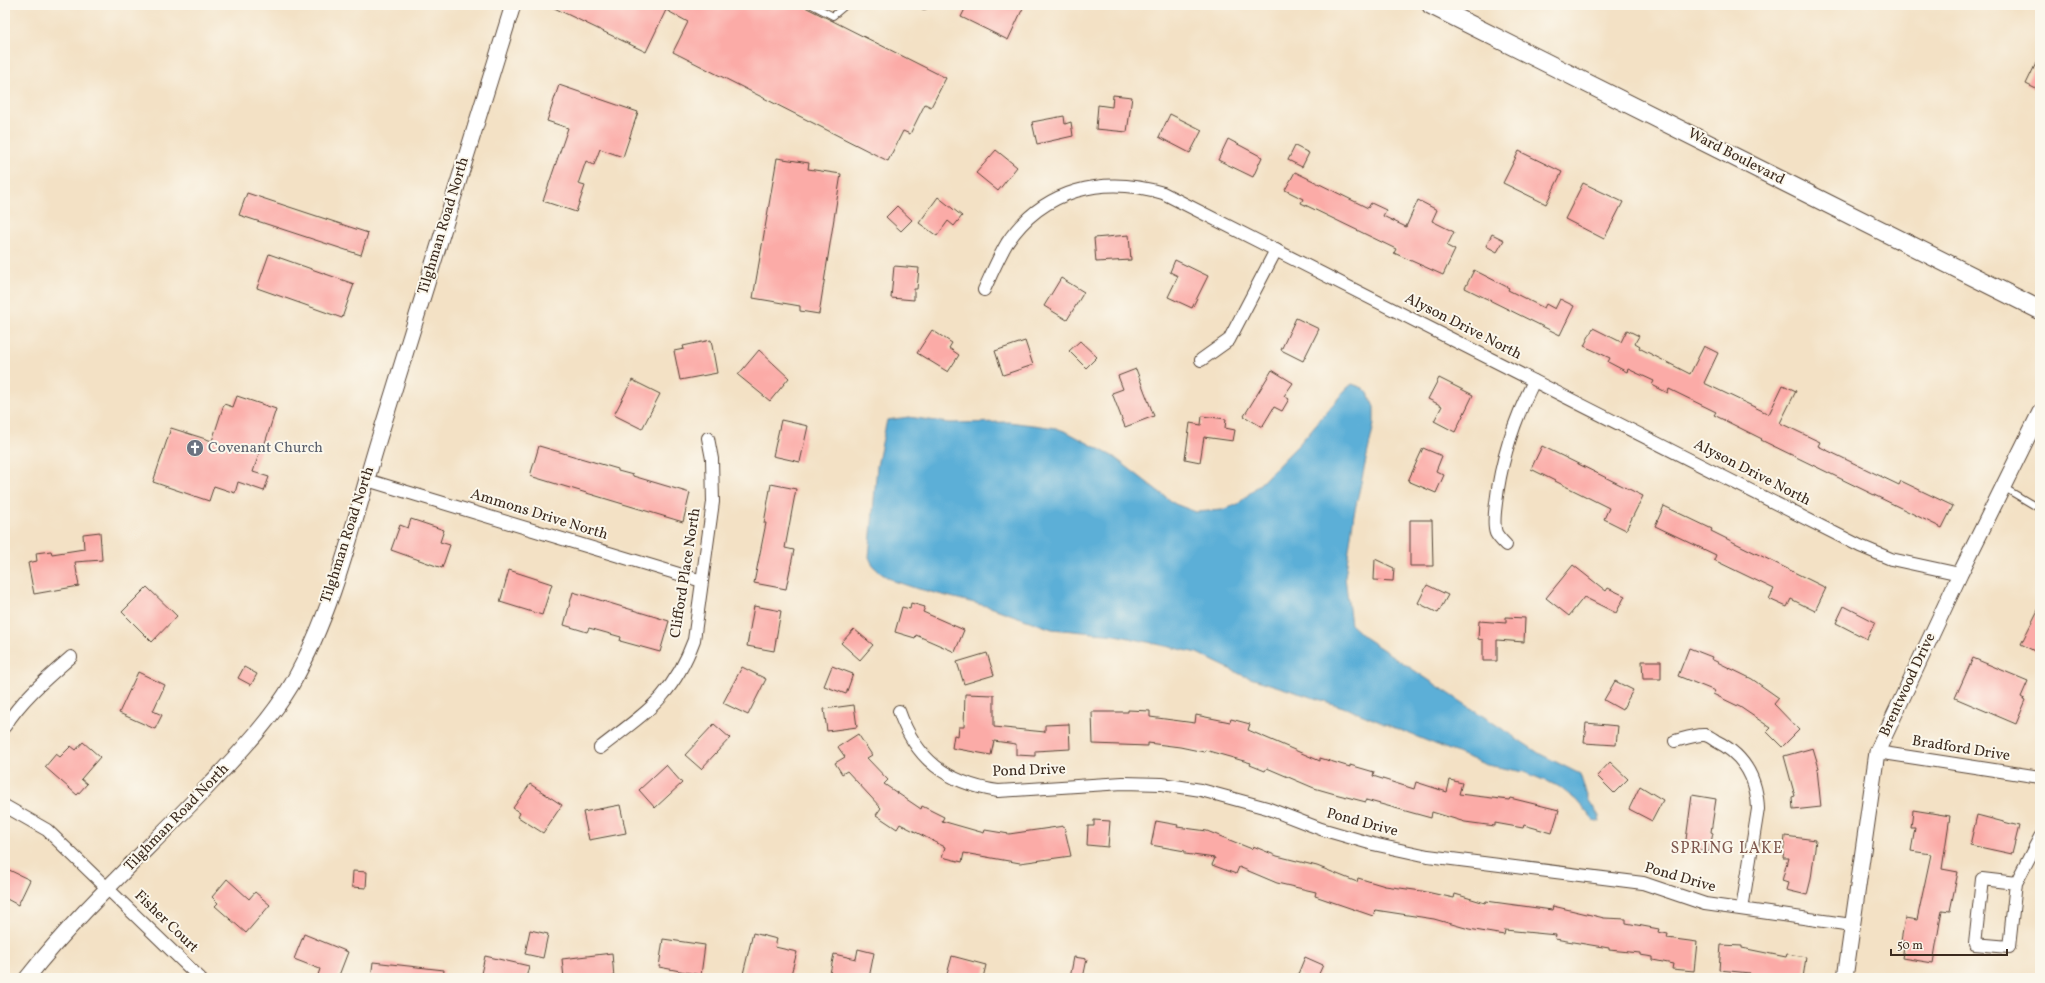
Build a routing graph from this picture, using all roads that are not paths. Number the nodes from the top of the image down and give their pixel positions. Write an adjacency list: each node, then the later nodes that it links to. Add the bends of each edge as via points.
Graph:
1 (513, 5): 12 (street, Tilghman Road North)
2 (812, 5): 3 (lane, via 833,16)
3 (846, 5)
4 (1431, 5): 7 (main road, Ward Boulevard)
5 (1276, 250): 6 (street, Alyson Drive North, via 1163,193 1122,184 1099,185 1061,196 1020,226 1007,244); 8 (street, via 1229,340); 9 (street, Alyson Drive North)
6 (984, 290)
7 (2040, 310)
8 (1201, 360)
9 (1534, 381): 15 (street, via 1506,445 1499,478 1495,513 1496,533); 16 (street, Alyson Drive North, via 1860,546 1890,559)
10 (2040, 414): 13 (street, Brentwood Drive)
11 (708, 438): 17 (street, Clifford Place North, via 712,459 713,502)
12 (367, 480): 17 (street, Ammons Drive North); 28 (street, Tilghman Road North, via 345,554 318,627 291,685 245,745 174,823)
13 (2003, 487): 14 (lane); 16 (street, Brentwood Drive)
14 (2040, 509)
15 (1506, 545)
16 (1960, 574): 23 (street, Brentwood Drive)
17 (702, 580): 22 (street, Clifford Place North, via 694,640 675,681 650,709)
18 (71, 657): 20 (street, via 30,695)
19 (899, 711): 29 (street, Pond Drive, via 905,730 929,761 945,774 978,788 998,791 1123,783 1162,784 1202,790 1267,808 1321,830 1373,844 1428,856 1644,883 1705,904)
20 (5, 726)
21 (1675, 741): 29 (street, via 1705,735 1721,743 1743,762 1754,781 1758,808)
22 (600, 748)
23 (1877, 752): 24 (street, Bradford Drive); 30 (street, Brentwood Drive)
24 (2040, 777)
25 (5, 806): 28 (street, Fisher Court, via 47,830)
26 (2040, 837): 27 (street)
27 (2016, 883): 27 (street, via 1982,879 1975,944 2008,947)
28 (109, 888): 31 (street, Tilghman Road North, via 61,937); 32 (street, Fisher Court)
29 (1742, 909): 30 (street, Pond Drive)
30 (1852, 925): 33 (street, Brentwood Drive)
31 (27, 978)
32 (200, 978)
33 (1845, 978)

